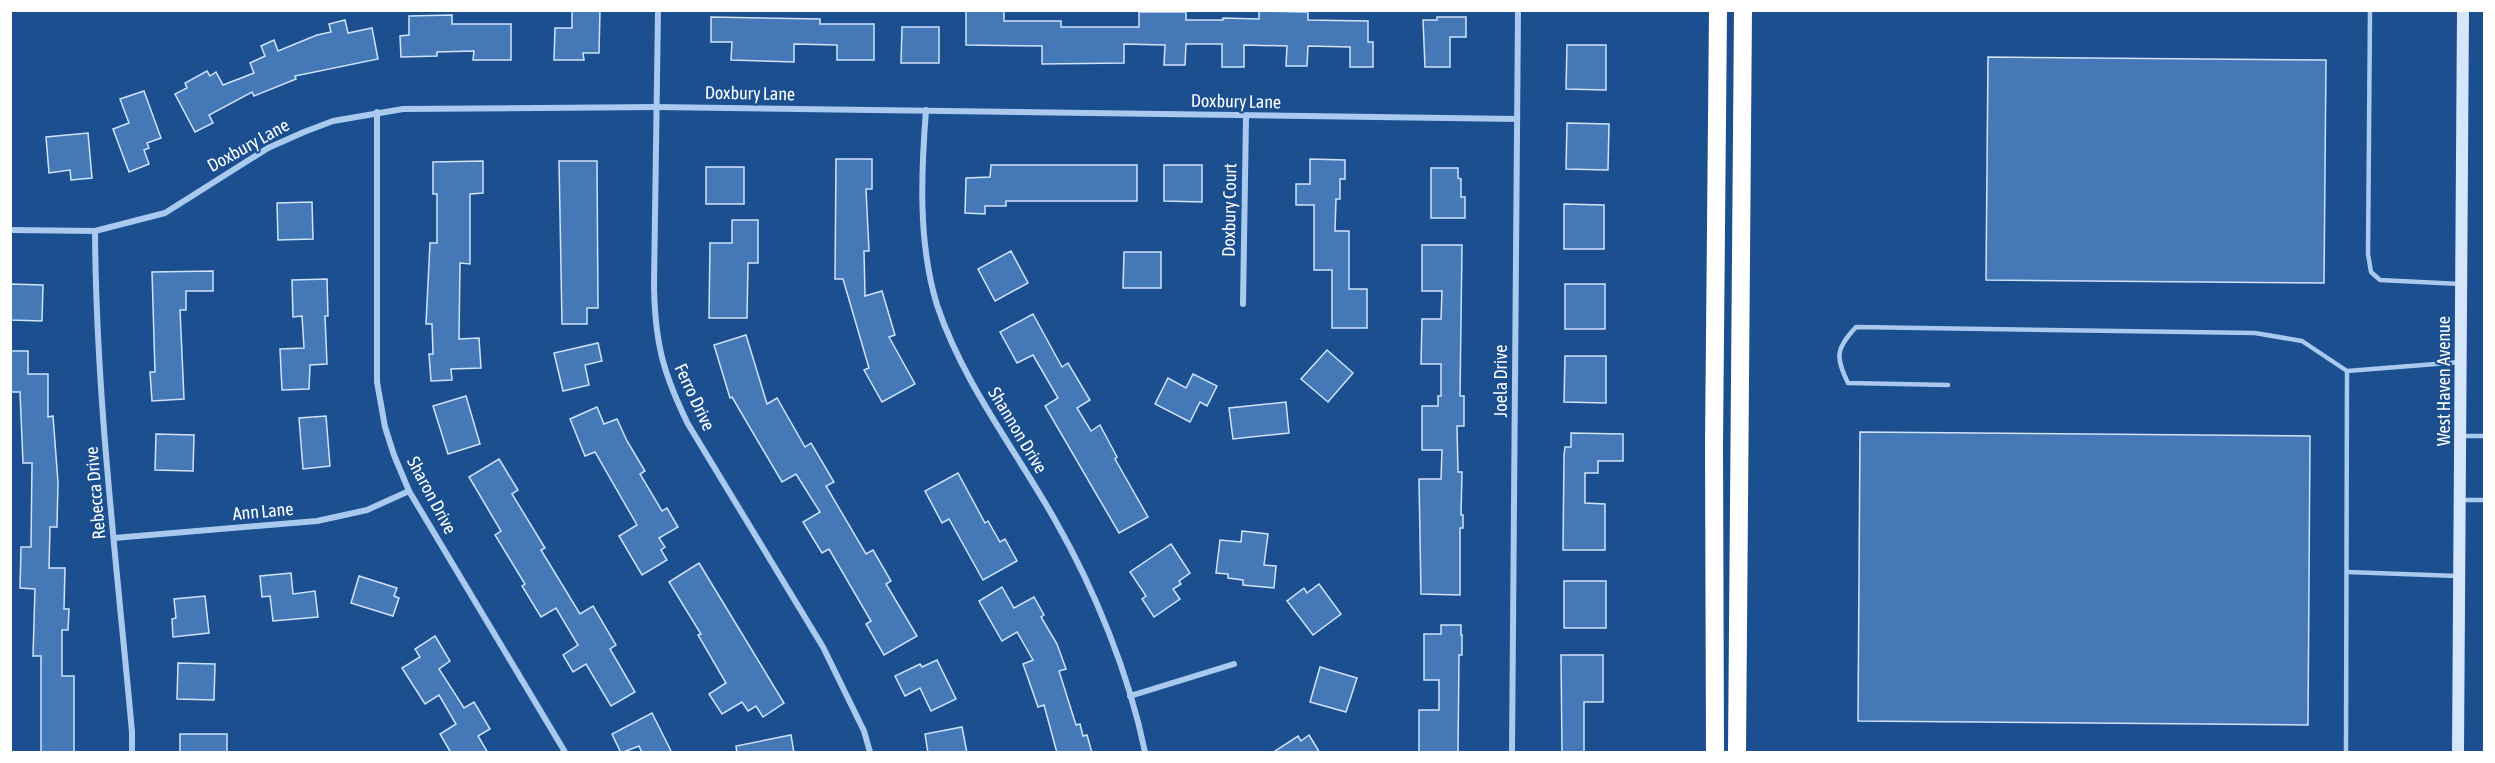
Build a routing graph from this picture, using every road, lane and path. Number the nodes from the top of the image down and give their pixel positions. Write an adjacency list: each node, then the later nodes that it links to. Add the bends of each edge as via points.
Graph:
1 (658, 10): 7 (street, Ferro Drive)
2 (1518, 10): 11 (street, Joela Drive)
3 (1718, 10): 34 (highway)
4 (1743, 10): 35 (highway)
5 (2370, 10): 14 (lane, via 2371,272 2380,280)
6 (2463, 10): 14 (street, West Haven Avenue)
7 (656, 107): 8 (street, Doxbury Lane); 9 (street, Doxbury Lane); 31 (street, Ferro Drive, via 654,286 660,354 688,424 817,637 843,685)
8 (926, 110): 10 (street, Doxbury Lane); 28 (street, Shannon Drive, via 923,220 937,304 973,384 1056,521 1080,569)
9 (377, 112): 13 (street, Doxbury Lane, via 333,121 268,148 165,213); 21 (street, Sharon Drive, via 377,382 385,427)
10 (1246, 117): 11 (street, Doxbury Lane); 15 (street, Doxbury Court)
11 (1517, 119): 33 (street, Joela Drive)
12 (10, 230): 13 (street, Doxbury Lane)
13 (95, 231): 24 (street, Rebecca Drive, via 96,330)
14 (2462, 284): 16 (street, West Haven Avenue)
15 (1243, 304)
16 (2461, 362): 17 (lane); 19 (street, West Haven Avenue)
17 (2347, 371): 18 (lane, via 2302,341 2255,333 1856,327 1841,344 1838,363 1848,383); 25 (lane)
18 (1948, 385)
19 (2461, 436): 20 (lane); 22 (street, West Haven Avenue)
20 (2484, 436)
21 (409, 491): 24 (street, Ann Lane, via 367,510 317,521); 30 (street, Sharon Drive)
22 (2461, 500): 23 (lane); 26 (street, West Haven Avenue)
23 (2484, 500)
24 (114, 538): 29 (street, Rebecca Drive)
25 (2347, 572): 26 (lane); 36 (lane)
26 (2460, 576): 37 (street, West Haven Avenue)
27 (1234, 664): 28 (street)
28 (1130, 696): 32 (street, Shannon Drive)
29 (132, 753)
30 (565, 753)
31 (870, 753)
32 (1145, 753)
33 (1512, 753)
34 (1715, 753)
35 (1737, 753)
36 (2346, 753)
37 (2458, 753)

